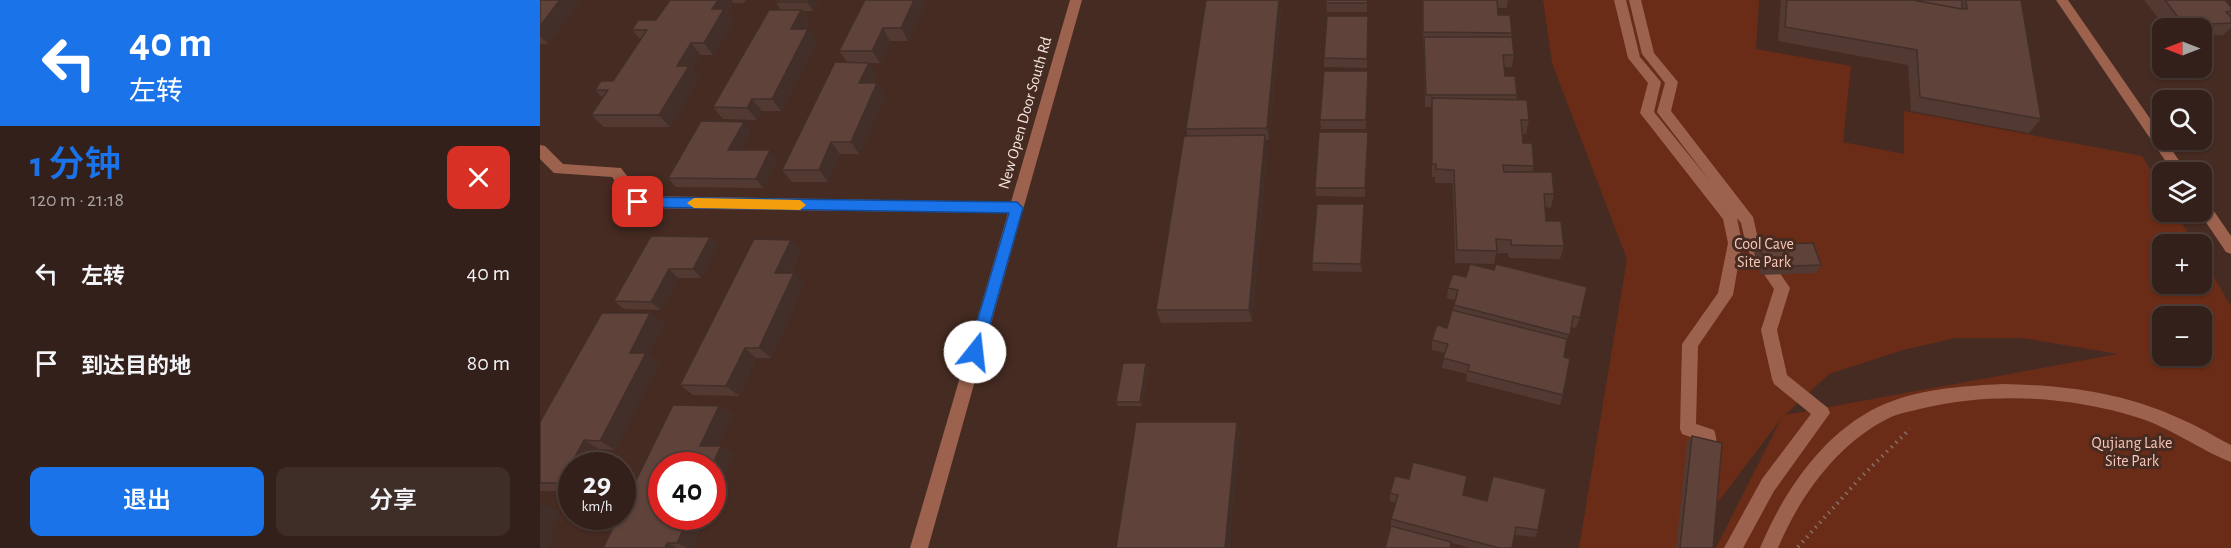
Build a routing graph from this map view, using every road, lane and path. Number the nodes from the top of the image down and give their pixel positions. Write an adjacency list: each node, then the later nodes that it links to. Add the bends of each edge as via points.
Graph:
1 (1076, 0): 7 (street, New Open Door South Rd)
2 (1620, 0): 12 (street, via 1635,58 1655,82 1647,113 1730,217 1735,243 1725,296 1690,344 1688,429 1708,435)
3 (1635, 0): 14 (street, via 1648,54 1672,82 1664,112 1748,221 1752,245 1782,288 1769,330 1780,379 1822,413 1768,485)
4 (2062, 0): 6 (street)
5 (540, 150): 7 (street, via 559,169 616,172 638,202)
6 (2173, 162)
7 (1017, 208): 13 (street, New Open Door South Rd)
8 (2212, 220): 9 (street)
9 (2231, 248)
10 (1912, 427): 16 (path)
11 (2231, 454): 15 (street, via 2167,420 2077,396 2031,392 1928,399 1883,413 1848,436 1828,455 1789,510)
12 (1706, 469)
13 (919, 548)
14 (1733, 548)
15 (1769, 548)
16 (1797, 548)

